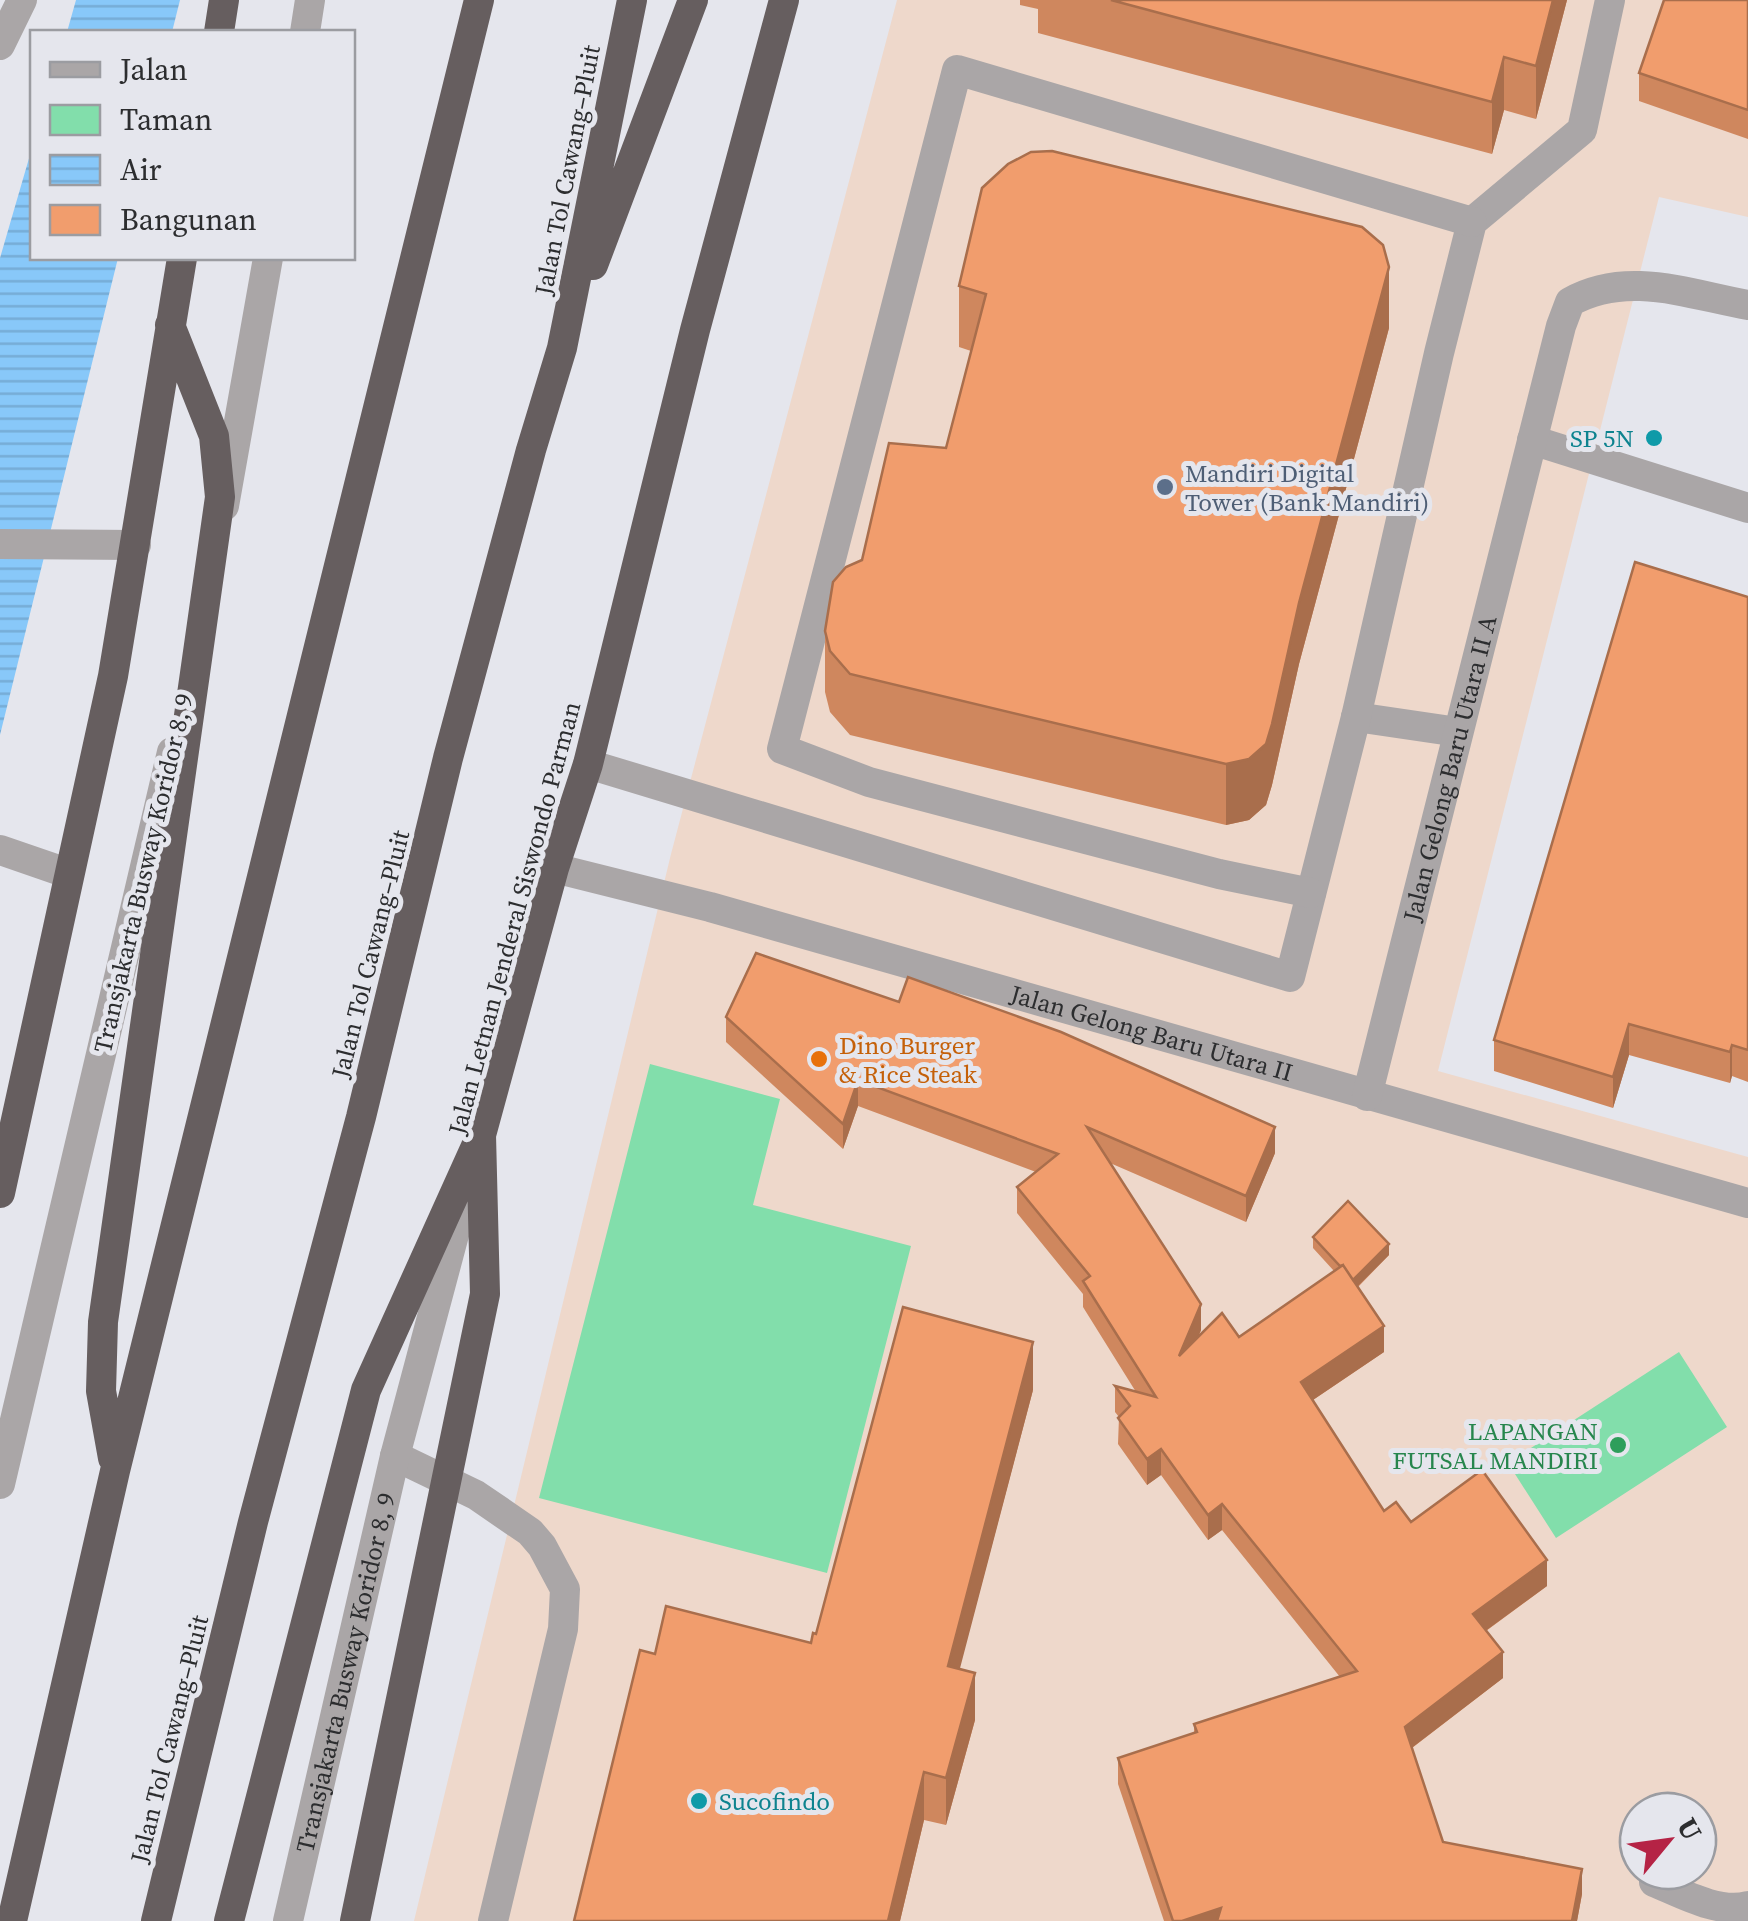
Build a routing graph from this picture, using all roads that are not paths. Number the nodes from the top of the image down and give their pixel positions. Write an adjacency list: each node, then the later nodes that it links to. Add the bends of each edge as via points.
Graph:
1 (22, 0): 11 (street)
2 (224, 0): 9 (highway)
3 (310, 0): 10 (street)
4 (478, 0): 35 (highway)
5 (632, 0): 17 (highway, Jalan Tol Cawang–Pluit)
6 (693, 0): 17 (highway)
7 (784, 0): 25 (highway, Jalan Letnan Jenderal Siswondo Parman)
8 (1610, 0): 12 (street, via 1582,130)
9 (219, 30)
10 (304, 30)
11 (0, 44)
12 (1472, 222): 23 (street); 29 (street, via 957,70 782,749 870,782)
13 (182, 260): 16 (highway)
14 (268, 260): 22 (street, Transjakarta Busway Koridor 8, 9)
15 (1748, 306): 18 (street, Jalan Gelong Baru Utara II A, via 1632,283 1590,290 1570,302)
16 (170, 325): 21 (highway); 22 (highway, via 214,436 220,498)
17 (562, 348): 41 (highway, Jalan Tol Cawang–Pluit, via 448,758)
18 (1532, 440): 19 (street); 24 (street, Jalan Gelong Baru Utara II A)
19 (1748, 508)
20 (0, 544): 21 (street)
21 (136, 545): 28 (highway)
22 (211, 574): 35 (highway, via 103,1322 101,1391); 37 (street, Transjakarta Busway Koridor 8, 9)
23 (1356, 717): 24 (street); 29 (street)
24 (1458, 732): 30 (street, Jalan Gelong Baru Utara II A)
25 (588, 764): 27 (highway, Jalan Letnan Jenderal Siswondo Parman); 29 (street, via 1290,977)
26 (0, 850): 28 (street)
27 (554, 868): 30 (street, Jalan Gelong Baru Utara II); 31 (highway, Jalan Letnan Jenderal Siswondo Parman)
28 (67, 873): 32 (highway)
29 (1311, 893)
30 (1366, 1096): 33 (street, Jalan Gelong Baru Utara II)
31 (481, 1135): 34 (street, Transjakarta Busway Koridor 8, 9); 36 (highway, Jalan Letnan Jenderal Siswondo Parman, via 485,1294); 42 (highway, via 366,1390)
32 (0, 1193)
33 (1748, 1203)
34 (394, 1456): 36 (street); 43 (street, Transjakarta Busway Koridor 8, 9)
35 (115, 1471): 40 (highway)
36 (447, 1481): 44 (highway, Jalan Letnan Jenderal Siswondo Parman); 45 (street, via 530,1532 565,1588 564,1629)
37 (0, 1484)
38 (1676, 1891): 39 (street, via 1702,1902)
39 (1748, 1906)
40 (12, 1921)
41 (156, 1921)
42 (230, 1921)
43 (288, 1921)
44 (355, 1921)
45 (493, 1921)

